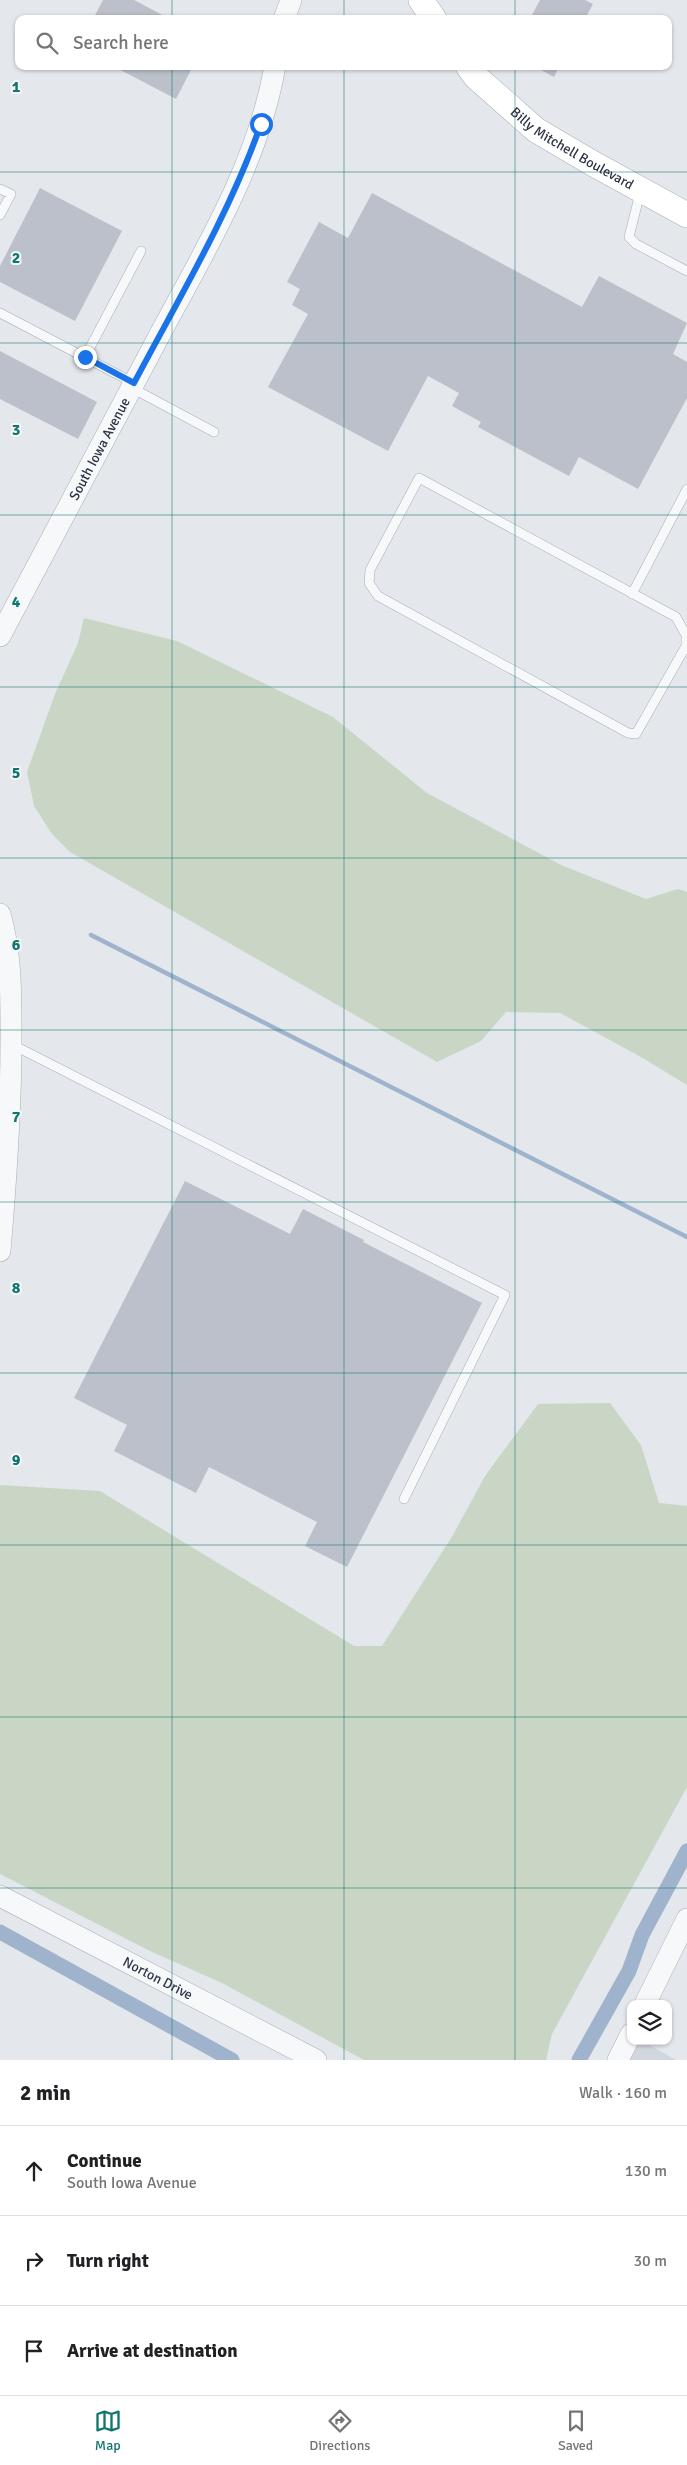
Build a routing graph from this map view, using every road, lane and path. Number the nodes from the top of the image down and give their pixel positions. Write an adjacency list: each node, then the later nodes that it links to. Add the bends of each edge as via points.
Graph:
1 (291, 0): 3 (street)
2 (421, 0): 4 (main road)
3 (285, 15)
4 (431, 15)
5 (274, 70): 15 (street, South Iowa Avenue, via 261,124 242,174)
6 (471, 70): 8 (main road, Billy Mitchell Boulevard, via 536,130)
7 (0, 189): 9 (lane, via 11,194)
8 (641, 190): 10 (main road, Billy Mitchell Boulevard); 12 (lane, via 630,238)
9 (0, 215)
10 (687, 215)
11 (141, 252): 14 (lane)
12 (687, 271)
13 (0, 313): 14 (lane)
14 (85, 357): 15 (lane)
15 (133, 385): 16 (lane); 19 (street, South Iowa Avenue)
16 (214, 432)
17 (687, 489): 18 (lane)
18 (632, 594): 18 (lane, via 676,617 686,636 686,646 636,734 628,733 378,596 369,583 370,570 419,478)
19 (0, 636)
20 (0, 914): 21 (street, via 9,960)
21 (11, 1044): 22 (street, via 11,1115); 23 (lane, via 506,1295)
22 (0, 1250)
23 (404, 1499)
24 (0, 1896): 28 (street, Norton Drive)
25 (687, 1919): 26 (street)
26 (648, 2000)
27 (627, 2042): 29 (street)
28 (316, 2060)
29 (618, 2060)

